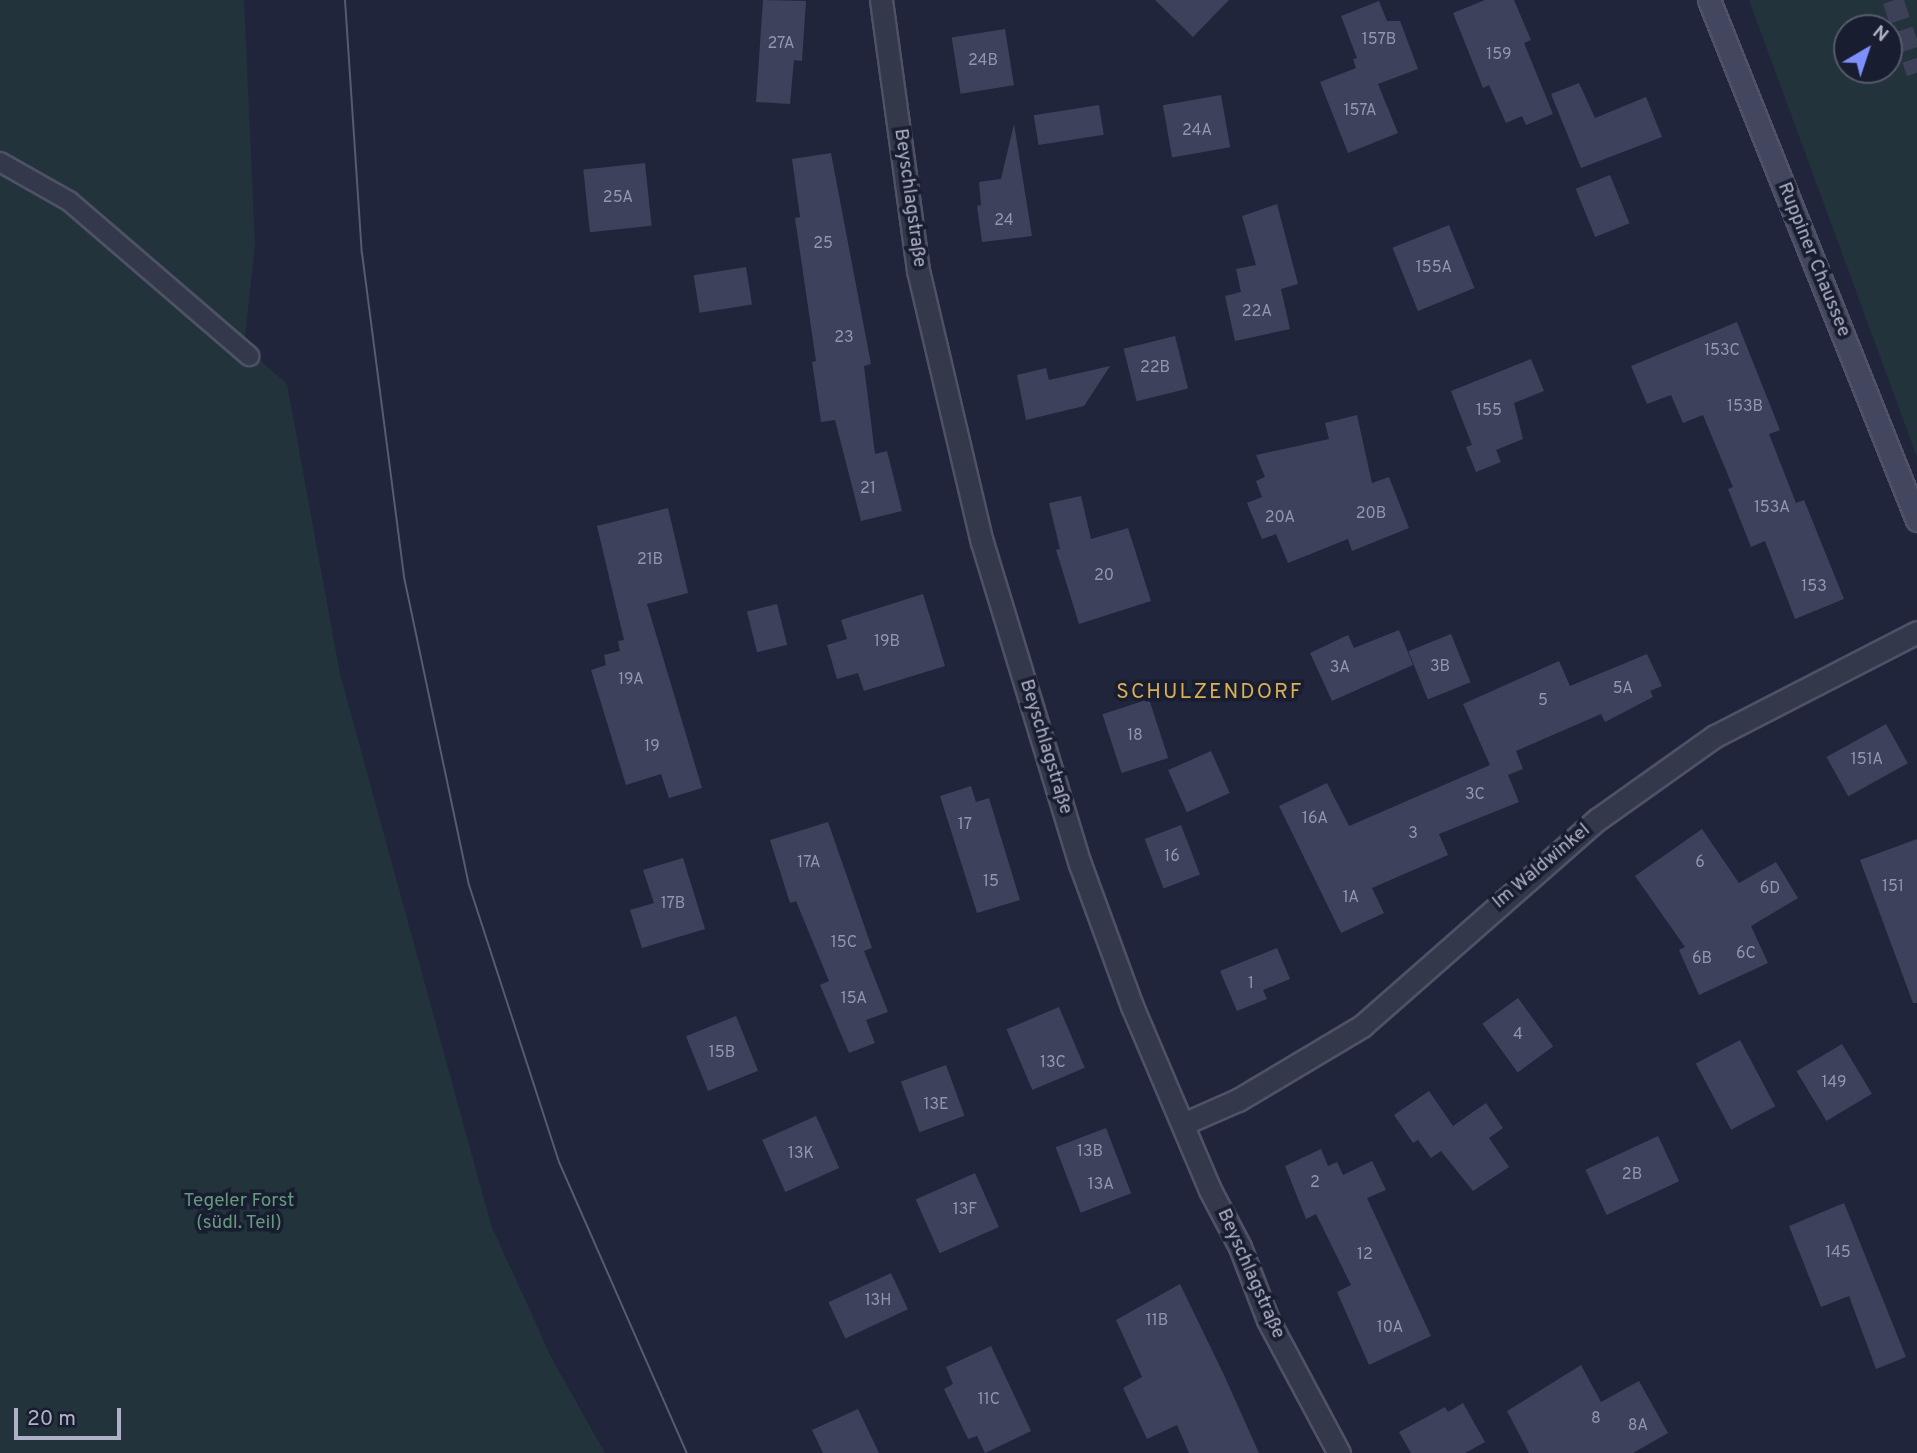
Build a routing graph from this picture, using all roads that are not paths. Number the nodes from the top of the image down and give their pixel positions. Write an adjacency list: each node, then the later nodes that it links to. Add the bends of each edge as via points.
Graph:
1 (881, 0): 7 (street, Beyschlagstraße, via 918,270 982,542 1080,864 1132,1006)
2 (1709, 0): 5 (street, Ruppiner Chaussee)
3 (0, 162): 4 (lane, via 69,201)
4 (249, 356)
5 (1917, 520)
6 (1917, 632): 7 (street, Im Waldwinkel, via 1715,736 1598,819 1362,1026 1261,1087)
7 (1183, 1124): 8 (street, Beyschlagstraße, via 1268,1320)
8 (1339, 1453)

